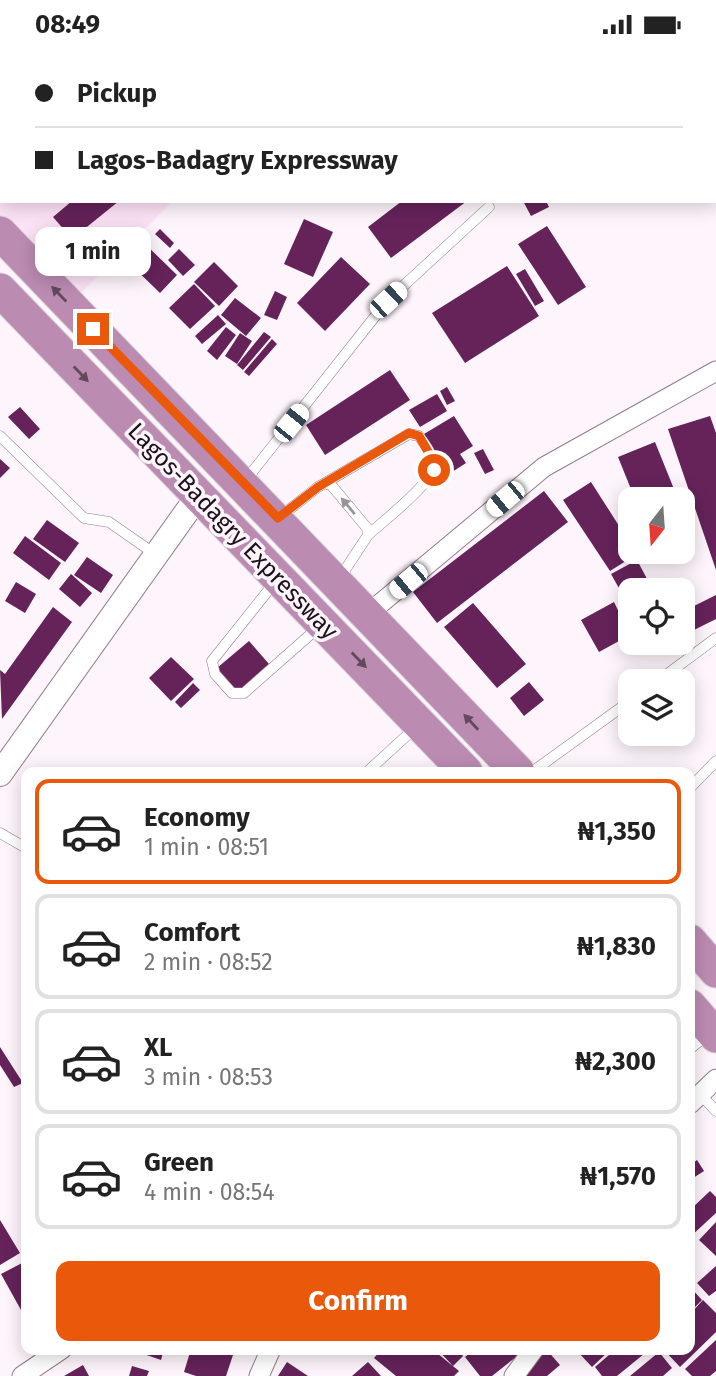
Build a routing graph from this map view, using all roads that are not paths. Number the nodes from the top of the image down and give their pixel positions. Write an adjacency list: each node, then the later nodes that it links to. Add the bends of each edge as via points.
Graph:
1 (489, 207): 7 (lane, via 388,300)
2 (0, 233): 7 (highway, Lagos-Badagry Expressway, one-way to 2)
3 (6, 300): 8 (highway, Lagos-Badagry Expressway, one-way to 8)
4 (716, 371): 14 (street, via 544,467)
5 (0, 436): 11 (lane, via 85,518 109,522)
6 (325, 483): 9 (lane); 10 (lane, one-way to 6); 10 (lane, via 409,433 419,436 434,470)
7 (243, 484): 9 (highway, Lagos-Badagry Expressway)
8 (198, 496): 11 (street); 12 (highway, Lagos-Badagry Expressway)
9 (278, 518): 13 (highway, Lagos-Badagry Expressway)
10 (369, 535): 13 (lane)
11 (156, 555): 25 (street)
12 (277, 579): 15 (highway, Lagos-Badagry Expressway); 15 (lane, via 212,661 215,674 232,693 244,693)
13 (337, 583): 14 (highway, Lagos-Badagry Expressway)
14 (369, 613): 23 (highway, Lagos-Badagry Expressway, one-way to 14)
15 (323, 624): 19 (highway, Lagos-Badagry Expressway, one-way to 19)
16 (716, 638): 17 (lane)
17 (674, 669)
18 (618, 710): 24 (lane)
19 (421, 723): 21 (lane); 22 (highway, Lagos-Badagry Expressway)
20 (716, 761): 26 (lane)
21 (373, 767)
22 (461, 767)
23 (513, 767)
24 (539, 767)
25 (0, 774)
26 (695, 782)
27 (0, 833): 28 (lane)
28 (21, 845)
29 (695, 948): 30 (highway)
30 (716, 971)
31 (695, 1016): 32 (highway)
32 (706, 1039)
33 (716, 1079): 34 (street)
34 (695, 1099): 35 (lane)
35 (716, 1111)
36 (53, 1355): 39 (street)
37 (268, 1355): 40 (street)
38 (530, 1355): 41 (street)
39 (22, 1376)
40 (259, 1376)
41 (514, 1376)

